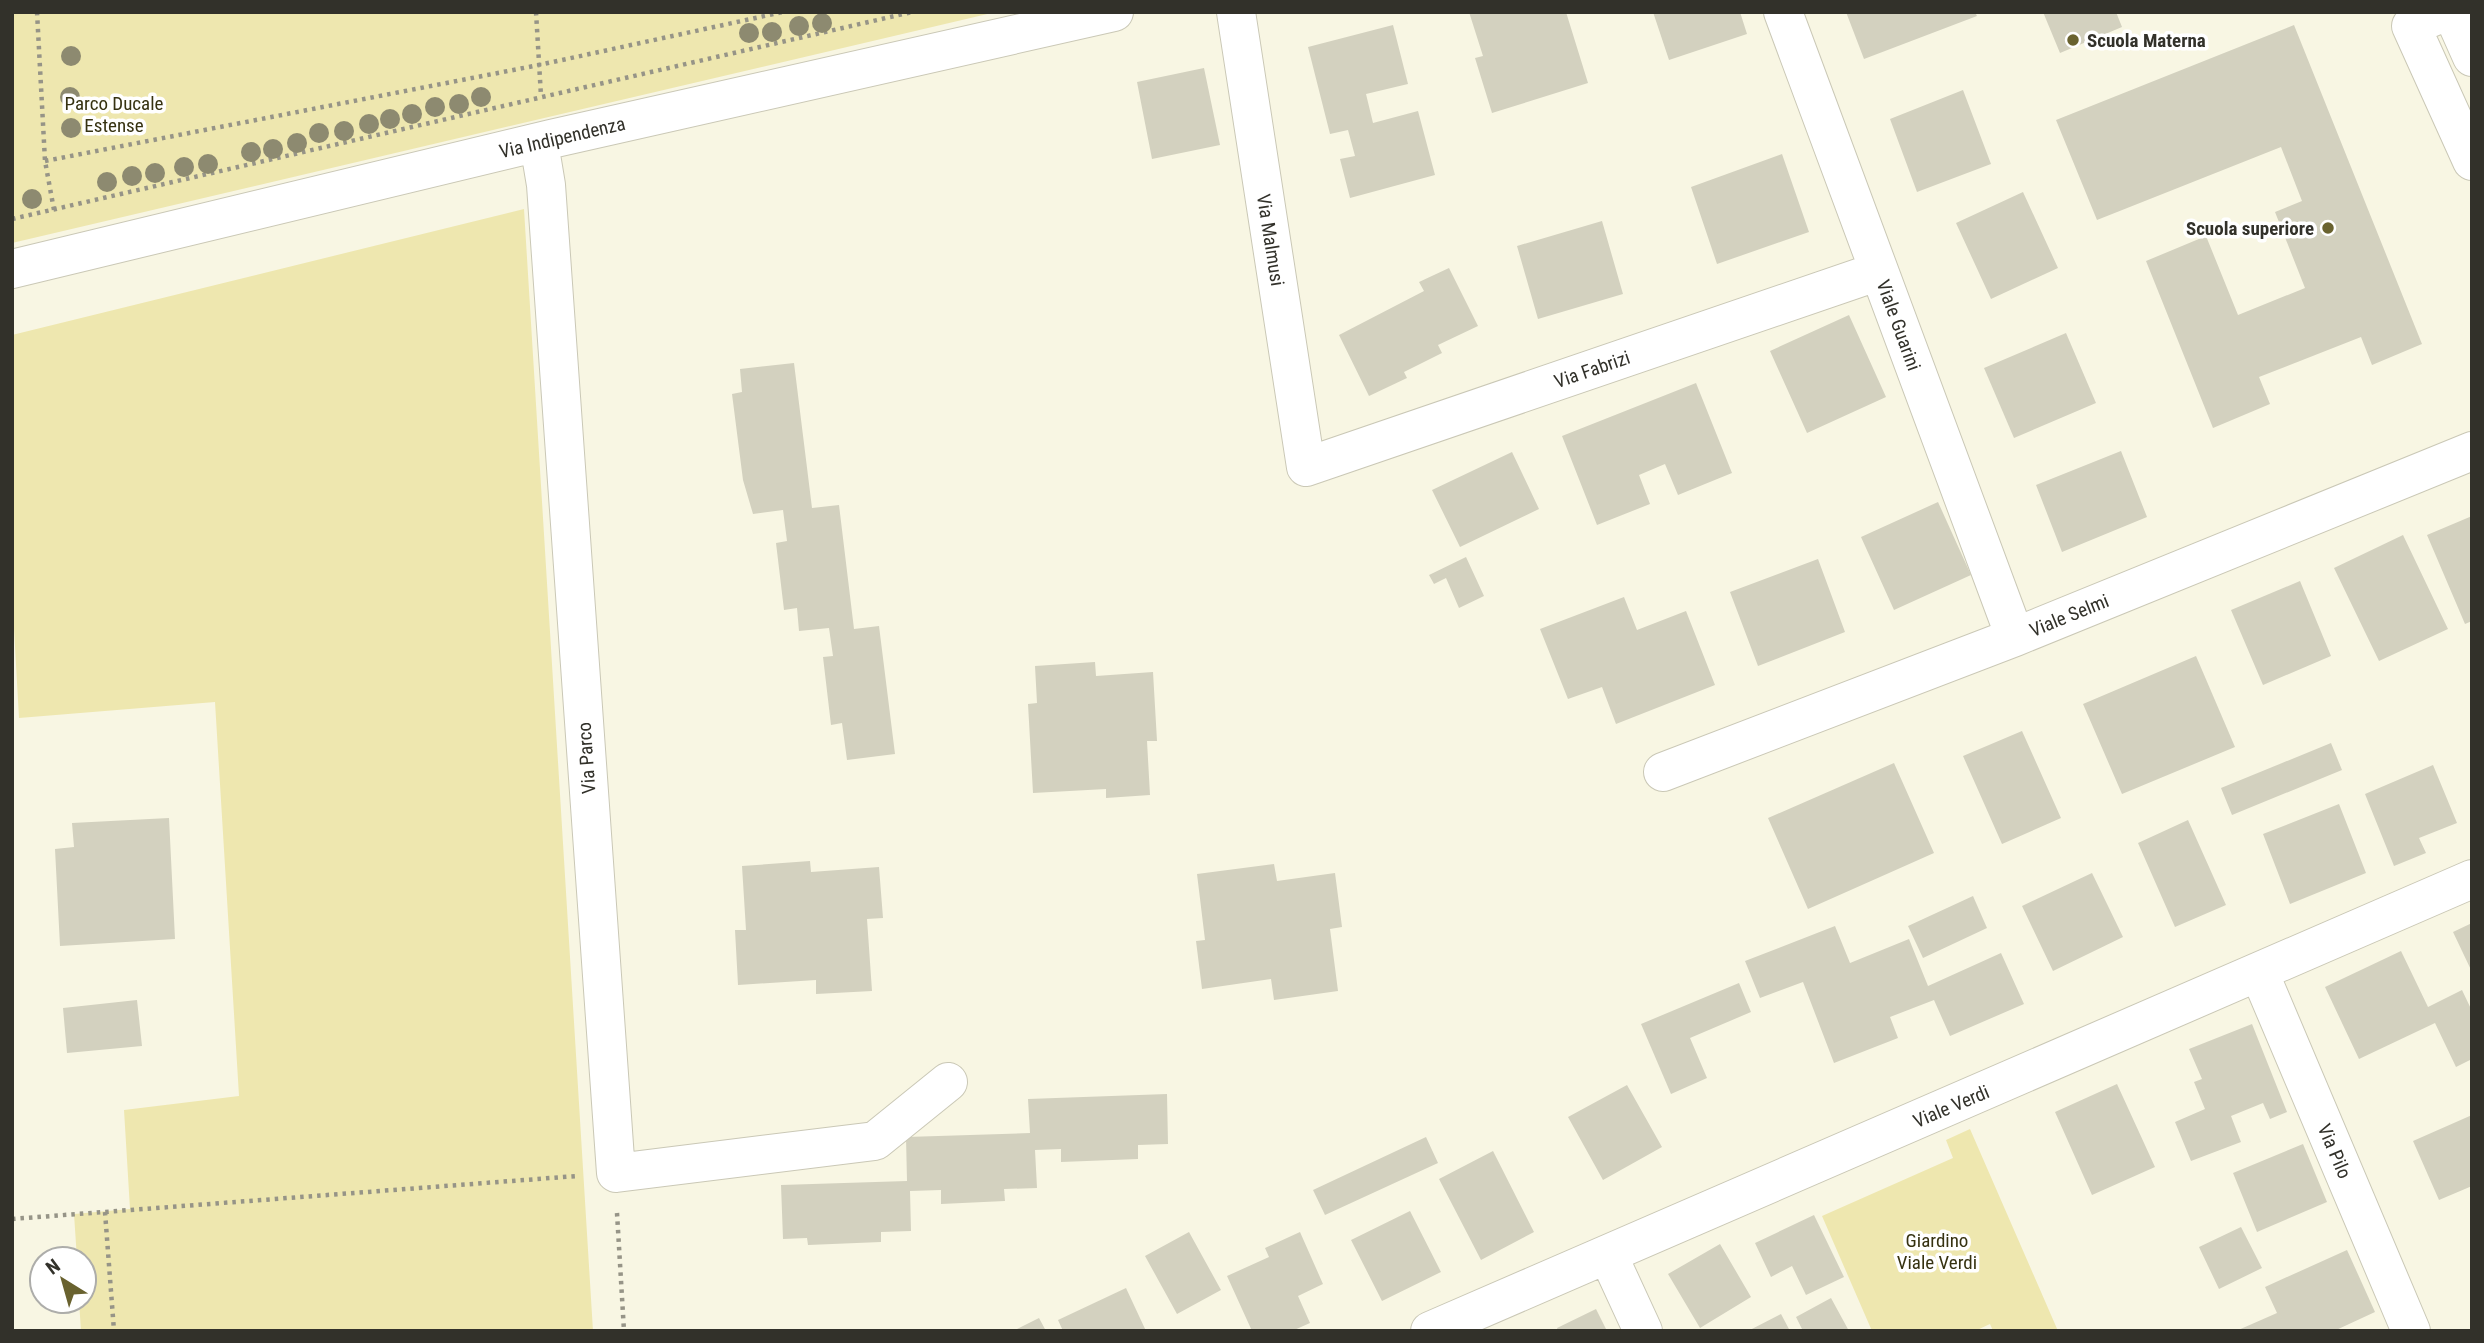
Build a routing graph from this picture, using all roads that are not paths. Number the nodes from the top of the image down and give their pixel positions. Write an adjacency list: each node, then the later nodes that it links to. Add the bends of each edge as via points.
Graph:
1 (1114, 12): 7 (street, Via Indipendenza)
2 (1236, 12): 12 (street, Via Malmusi)
3 (1783, 12): 10 (street, Viale Guarini)
4 (2445, 12): 8 (street, via 2411,26)
5 (2452, 12): 6 (street)
6 (2472, 57)
7 (539, 143): 9 (street, Via Indipendenza); 17 (street, Via Parco, via 546,184 615,1173 874,1141)
8 (2472, 162)
9 (12, 269)
10 (1879, 271): 12 (street, Via Fabrizi); 13 (street, Viale Guarini)
11 (2472, 451): 13 (street, Viale Selmi)
12 (1306, 467)
13 (2015, 637): 14 (street, Viale Selmi)
14 (1663, 772)
15 (2472, 879): 16 (street, Viale Verdi)
16 (2259, 972): 18 (street, Viale Verdi); 21 (street, Via Pilo)
17 (948, 1082)
18 (1608, 1255): 19 (street, Viale Verdi); 20 (street)
19 (1430, 1331)
20 (1643, 1331)
21 (2411, 1331)

